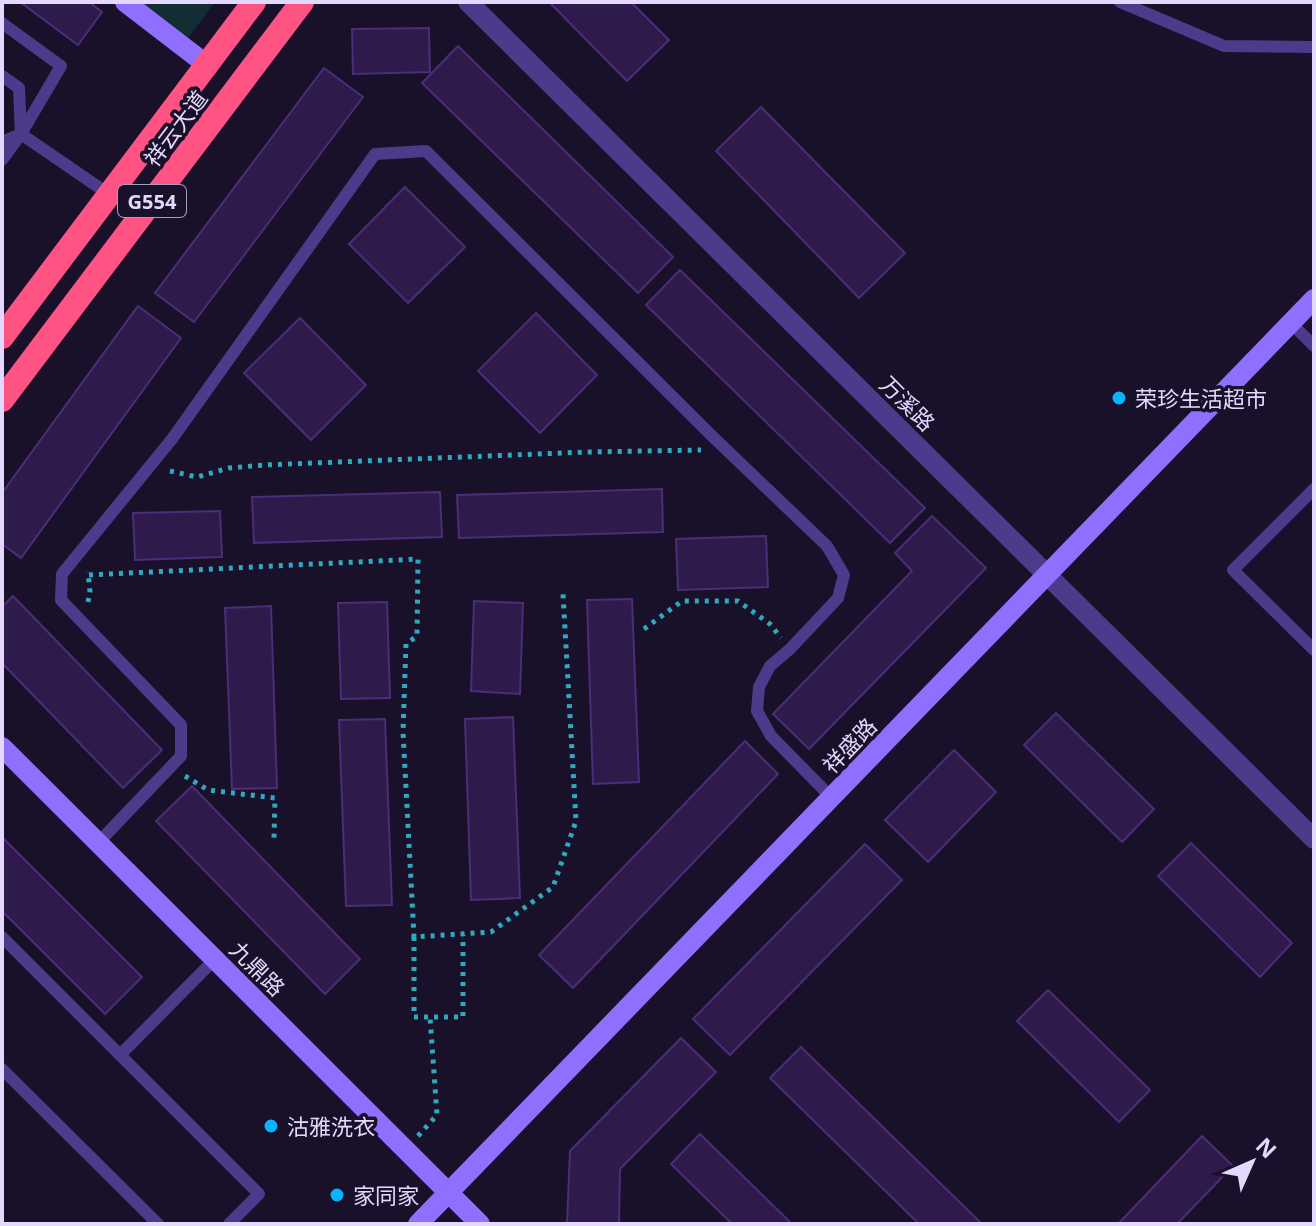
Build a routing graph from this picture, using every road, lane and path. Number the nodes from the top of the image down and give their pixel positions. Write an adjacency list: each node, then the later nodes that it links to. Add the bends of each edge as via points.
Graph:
1 (125, 2): 8 (street)
2 (254, 2): 8 (highway, 祥云大道 / G554)
3 (302, 2): 18 (highway, 祥云大道 / G554)
4 (468, 2): 24 (street, 万溪路)
5 (1120, 2): 7 (lane, via 1224,46)
6 (2, 23): 10 (lane, via 61,66)
7 (1314, 47)
8 (207, 65): 13 (highway, 祥云大道 / G554)
9 (2, 76): 10 (lane, via 19,88)
10 (21, 134): 11 (lane); 12 (lane); 13 (lane)
11 (2, 142)
12 (2, 160)
13 (110, 195): 16 (highway, 祥云大道 / G554)
14 (1314, 299): 15 (street, 祥盛路)
15 (1291, 323): 17 (lane); 24 (street, 祥盛路)
16 (2, 337)
17 (1314, 346)
18 (2, 400)
19 (726, 449): 20 (path, via 264,465 197,477); 20 (lane, via 426,151 375,154); 28 (lane, via 827,546 844,575 838,598)
20 (150, 466): 22 (lane)
21 (1314, 489): 29 (lane, via 1233,570)
22 (83, 547): 23 (path); 26 (lane, via 62,574 61,600)
23 (89, 575): 26 (path); 38 (path, via 418,559 417,636 406,644 403,732)
24 (1047, 575): 32 (street, 祥盛路); 34 (street, 万溪路)
25 (563, 594): 36 (path, via 576,821 553,887 491,932)
26 (83, 622): 31 (lane, via 181,725 181,756)
27 (644, 629): 28 (path, via 682,601 738,601 770,624)
28 (790, 649): 32 (lane, via 770,666 759,687 757,711 771,736)
29 (1314, 650)
30 (2, 747): 35 (street, 九鼎路)
31 (171, 767): 33 (path, via 208,790 275,798); 35 (lane)
32 (831, 797): 44 (street, 祥盛路)
33 (274, 838)
34 (1314, 839)
35 (98, 843): 39 (street, 九鼎路)
36 (463, 935): 38 (path); 40 (path, via 463,1017)
37 (2, 937): 41 (lane)
38 (414, 937): 40 (path, via 414,1017)
39 (215, 959): 41 (lane); 43 (street, 九鼎路)
40 (430, 1017): 43 (path, via 437,1115)
41 (120, 1055): 46 (lane, via 259,1194)
42 (2, 1069): 45 (lane)
43 (405, 1149): 44 (street, 九鼎路)
44 (448, 1193): 47 (street, 祥盛路); 48 (street, 九鼎路)
45 (158, 1224)
46 (229, 1224)
47 (418, 1224)
48 (480, 1224)

